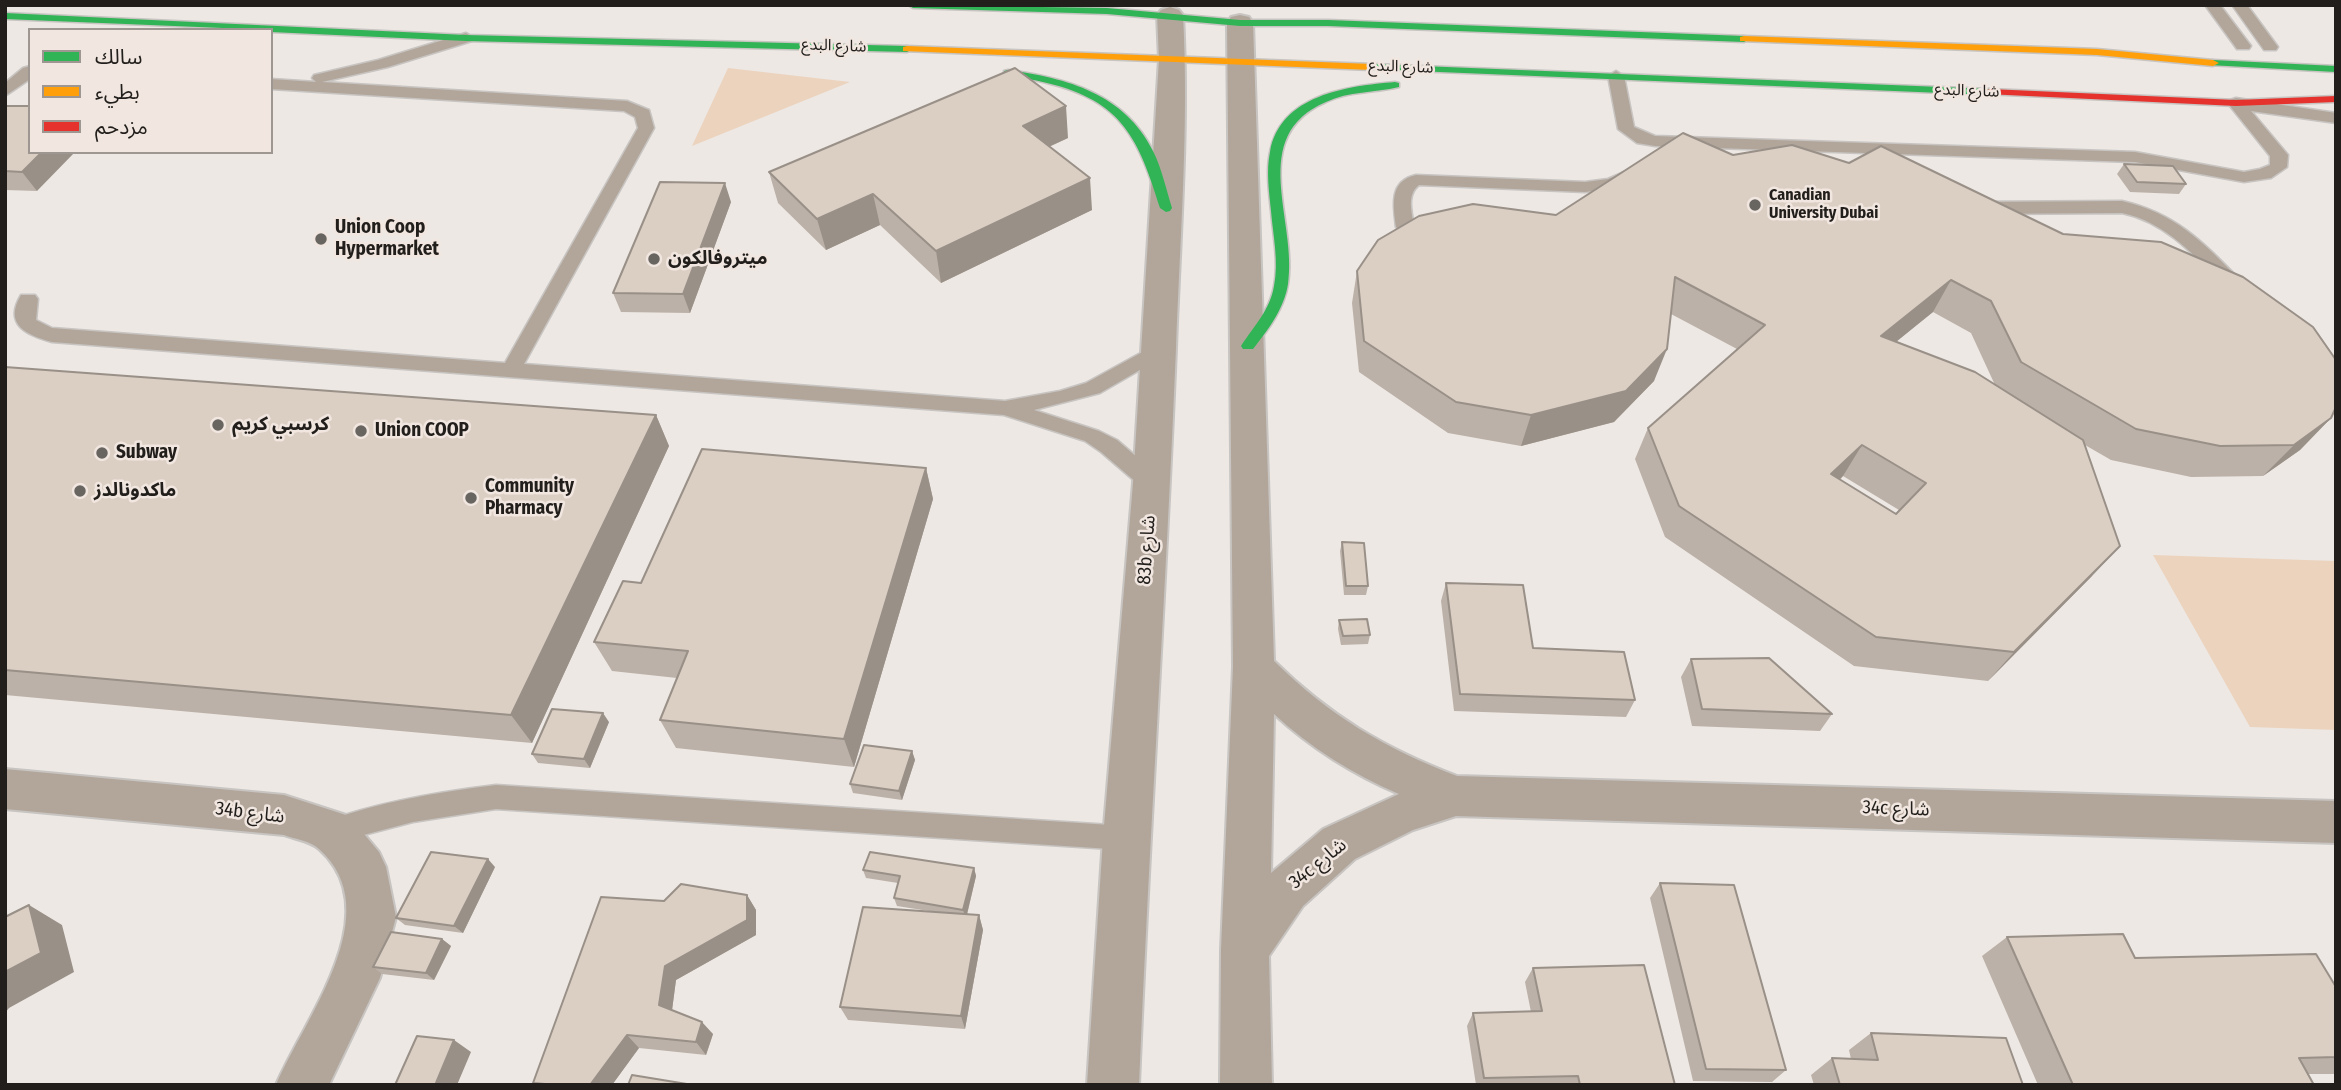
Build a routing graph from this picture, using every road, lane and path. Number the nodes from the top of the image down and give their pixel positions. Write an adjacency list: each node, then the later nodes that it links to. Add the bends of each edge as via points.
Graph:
1 (913, 5): 4 (main road)
2 (2212, 5): 13 (lane)
3 (2239, 5): 14 (lane)
4 (982, 7): 5 (main road)
5 (1008, 7): 7 (main road)
6 (189, 9): 9 (main road)
7 (1170, 15): 10 (main road); 16 (street, 83b شارع)
8 (5, 16): 9 (main road, شارع البدع)
9 (139, 20): 11 (main road, شارع البدع)
10 (1240, 23): 15 (main road); 17 (street)
11 (466, 38): 12 (main road, شارع البدع); 26 (lane, شارع البدع, via 344,74)
12 (814, 45): 16 (main road, شارع البدع); 18 (main road)
13 (2243, 46): 14 (main road); 15 (main road)
14 (2277, 47)
15 (2097, 52): 20 (main road)
16 (1172, 59): 17 (main road, شارع البدع); 38 (street, 83b شارع)
17 (1240, 63): 24 (main road, شارع البدع); 42 (street)
18 (861, 65)
19 (5, 69): 21 (lane)
20 (2336, 69)
21 (28, 71)
22 (989, 72): 38 (main road, via 1065,83 1093,94 1124,116 1142,142)
23 (28, 73): 30 (lane)
24 (1550, 73): 25 (main road, شارع البدع); 29 (main road)
25 (1616, 76): 32 (main road, شارع البدع); 34 (lane, via 1626,129 1643,139)
26 (273, 84)
27 (273, 84): 44 (lane, via 626,106 643,114 646,128)
28 (1406, 86): 42 (main road, via 1364,88 1313,104 1292,120 1279,139 1281,284 1266,323)
29 (1487, 88)
30 (5, 91)
31 (2336, 99): 32 (main road, شارع البدع)
32 (2236, 103): 33 (lane); 35 (lane, via 2279,155 2278,167 2265,174 2244,177 2135,157)
33 (2336, 118)
34 (1691, 142): 35 (lane); 39 (lane, via 1612,184 1585,187 1416,180 1401,192)
35 (1804, 146): 36 (lane)
36 (1850, 168)
37 (1955, 205): 41 (lane, via 2144,211 2170,224)
38 (1166, 208): 43 (street, 83b شارع)
39 (1405, 227)
40 (28, 299): 44 (lane, via 26,323 52,335)
41 (2250, 302)
42 (1248, 346): 47 (street)
43 (1157, 351): 45 (lane, via 1093,388); 46 (street, 83b شارع)
44 (511, 370): 45 (lane)
45 (1005, 408): 46 (lane, via 1091,436)
46 (1152, 483): 52 (street, 83b شارع)
47 (1254, 667): 49 (street, 34c شارع, via 1295,708 1346,746); 53 (street)
48 (5, 789): 51 (street, 34b شارع, via 284,815)
49 (1456, 796): 50 (street, 34c شارع); 53 (street, 34c شارع, via 1402,813 1339,844 1286,890)
50 (2336, 822)
51 (333, 831): 52 (lane, via 429,805 496,797); 54 (street, via 363,867 372,917 356,978)
52 (1126, 838): 55 (street, 83b شارع)
53 (1245, 950): 56 (street)
54 (302, 1085)
55 (1114, 1085)
56 (1246, 1085)

